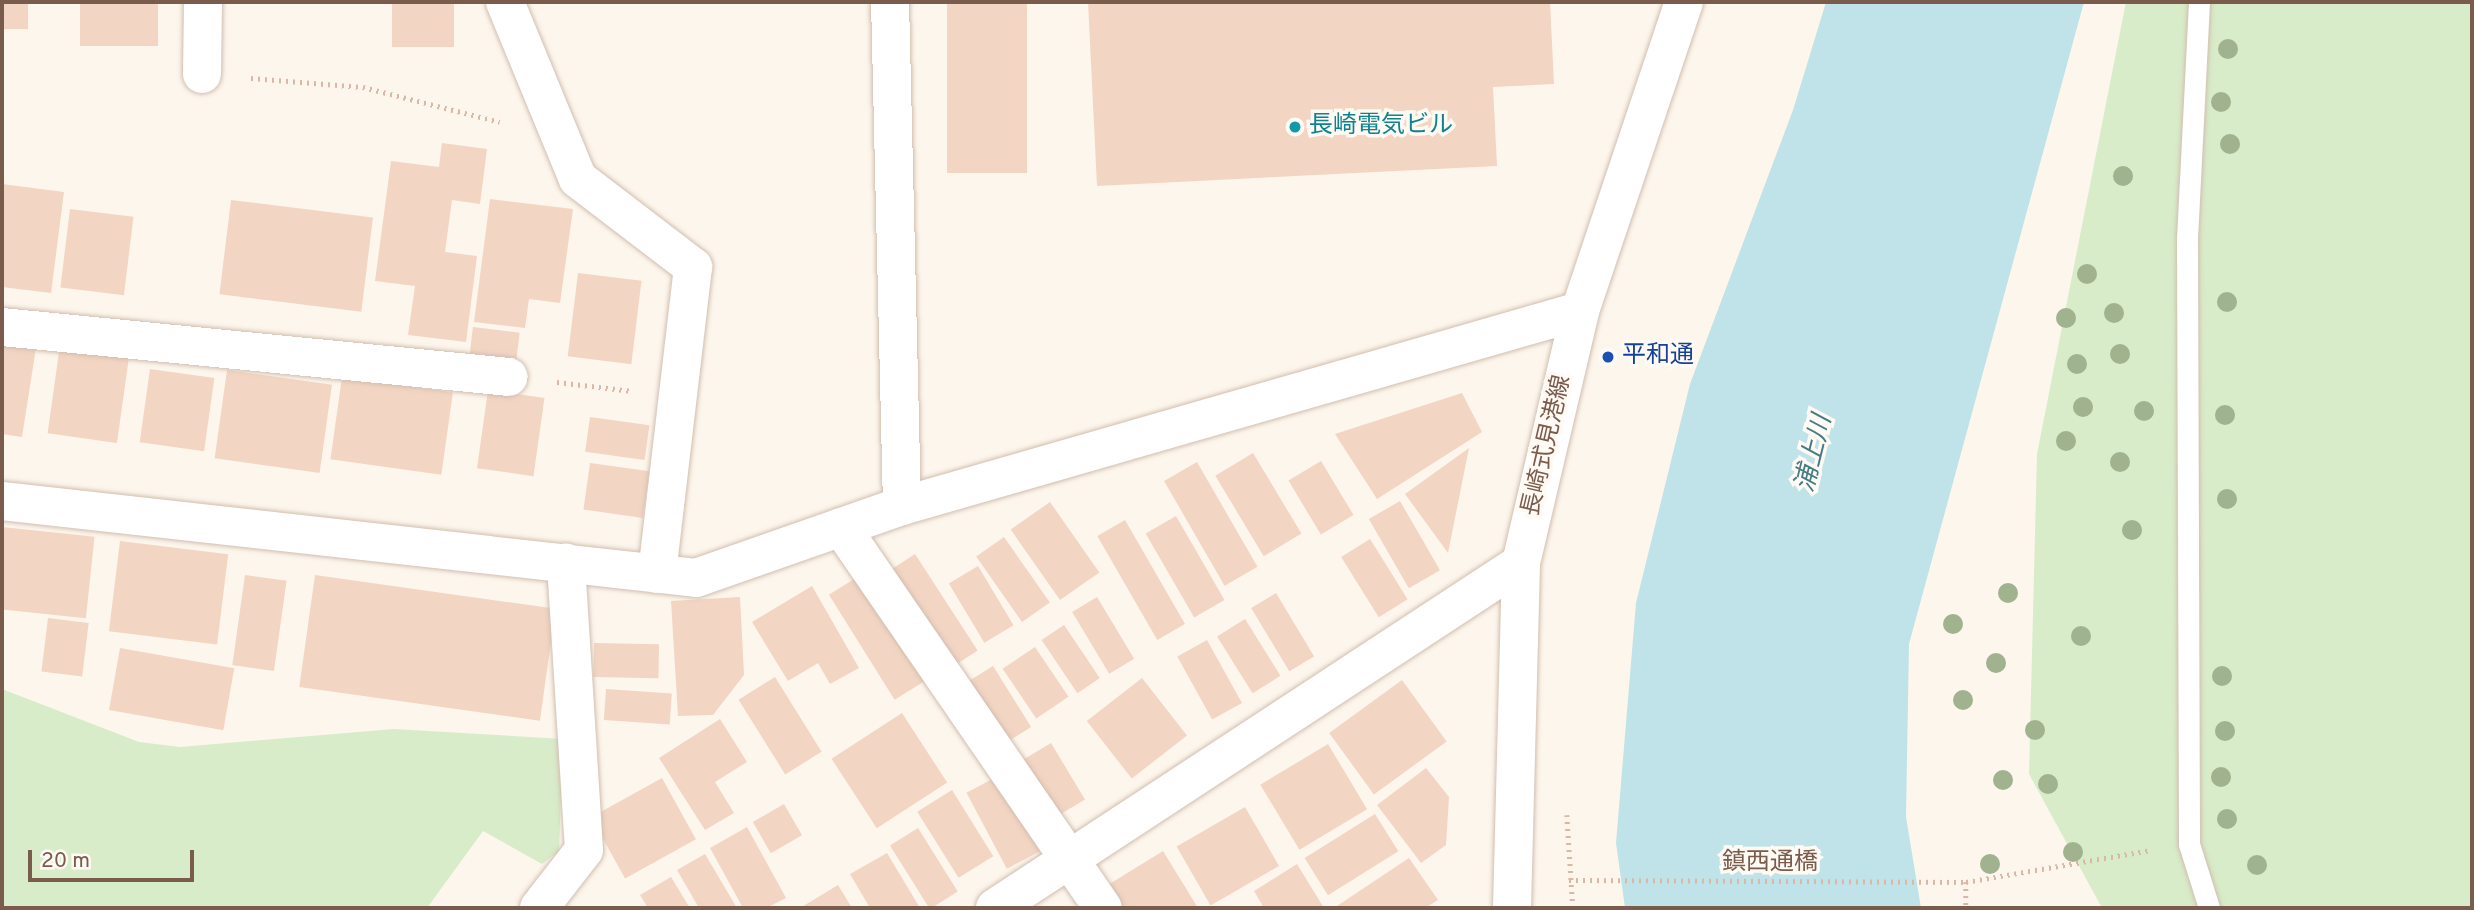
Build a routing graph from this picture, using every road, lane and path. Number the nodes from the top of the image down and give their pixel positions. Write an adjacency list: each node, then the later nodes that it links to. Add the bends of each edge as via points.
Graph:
1 (203, 2): 6 (street)
2 (505, 2): 7 (street)
3 (890, 2): 13 (street)
4 (1684, 2): 8 (street, 長崎式見港線)
5 (2199, 2): 18 (lane, via 2187,238)
6 (202, 74): 7 (path, via 363,87)
7 (560, 138): 11 (street, via 578,179 692,267)
8 (1580, 310): 13 (street); 16 (street, 長崎式見港線)
9 (2, 327): 10 (street)
10 (509, 377): 11 (path)
11 (678, 396): 17 (street)
12 (2, 501): 15 (street)
13 (902, 506): 14 (street)
14 (841, 527): 17 (street, via 696,578); 19 (street)
15 (566, 563): 17 (street); 22 (street, via 584,850)
16 (1521, 563): 19 (street); 25 (street, 長崎式見港線)
17 (657, 574)
18 (2189, 844): 21 (path, 鎮西通橋); 27 (lane)
19 (1068, 858): 23 (street); 24 (street)
20 (1571, 880): 21 (path, 鎮西通橋)
21 (1966, 882): 26 (path)
22 (540, 908)
23 (995, 908)
24 (1103, 908)
25 (1512, 908)
26 (1966, 908)
27 (2209, 908)

